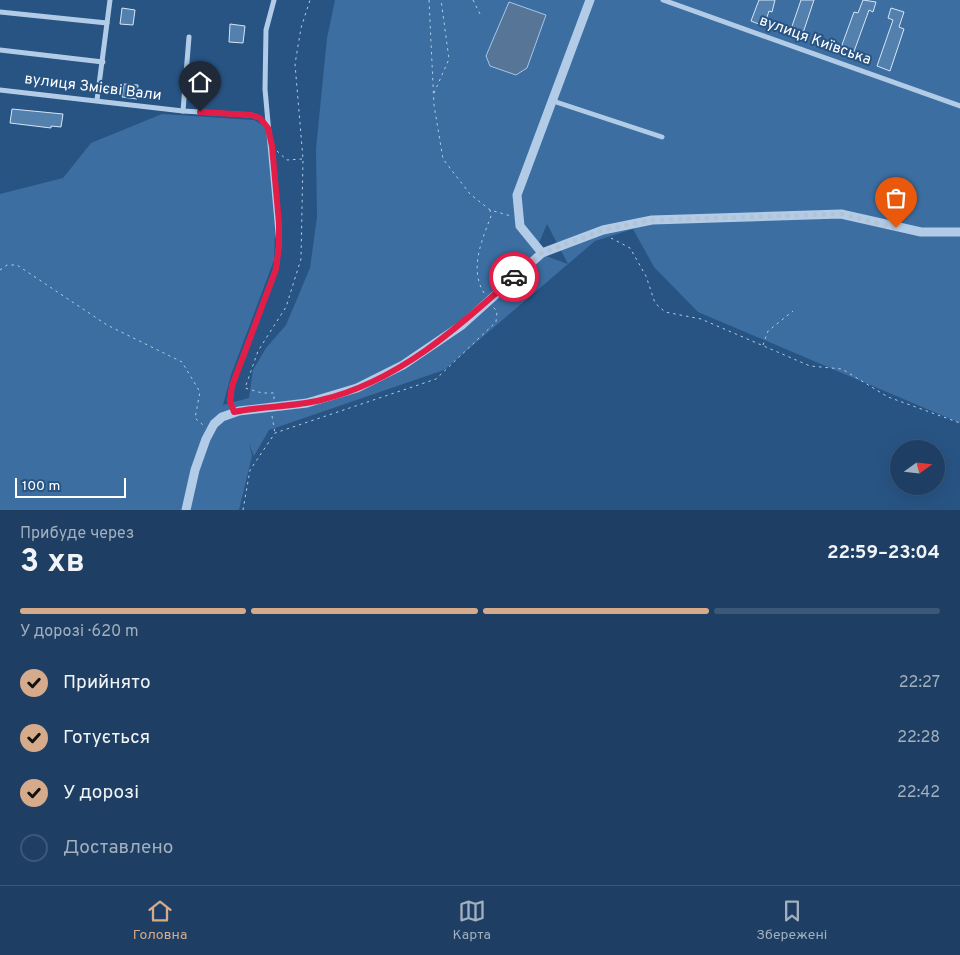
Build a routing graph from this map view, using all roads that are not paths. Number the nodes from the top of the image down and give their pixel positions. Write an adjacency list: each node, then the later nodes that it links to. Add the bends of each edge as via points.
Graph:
1 (110, 0): 6 (street)
2 (274, 0): 15 (street, via 266,30 264,55)
3 (590, 0): 12 (street)
4 (662, 0): 13 (street, вулиця Київська)
5 (0, 12): 6 (street)
6 (107, 23): 9 (street)
7 (189, 37): 14 (street)
8 (0, 50): 9 (street)
9 (103, 62): 11 (street)
10 (0, 90): 11 (street, вулиця Змієві Вали)
11 (97, 100): 14 (street, вулиця Змієві Вали)
12 (553, 101): 16 (street); 18 (street, via 517,195 520,226)
13 (960, 106)
14 (183, 111): 15 (street, вулиця Змієві Вали, via 251,115 260,118)
15 (268, 128): 19 (street, via 279,223 278,253 276,269 232,386 230,401)
16 (662, 137)
17 (960, 232): 18 (street, via 921,232 842,214 652,220 603,230)
18 (542, 253): 19 (street, via 462,324 403,365 324,400)
19 (234, 412): 20 (street, via 214,424 206,439)
20 (186, 510)

